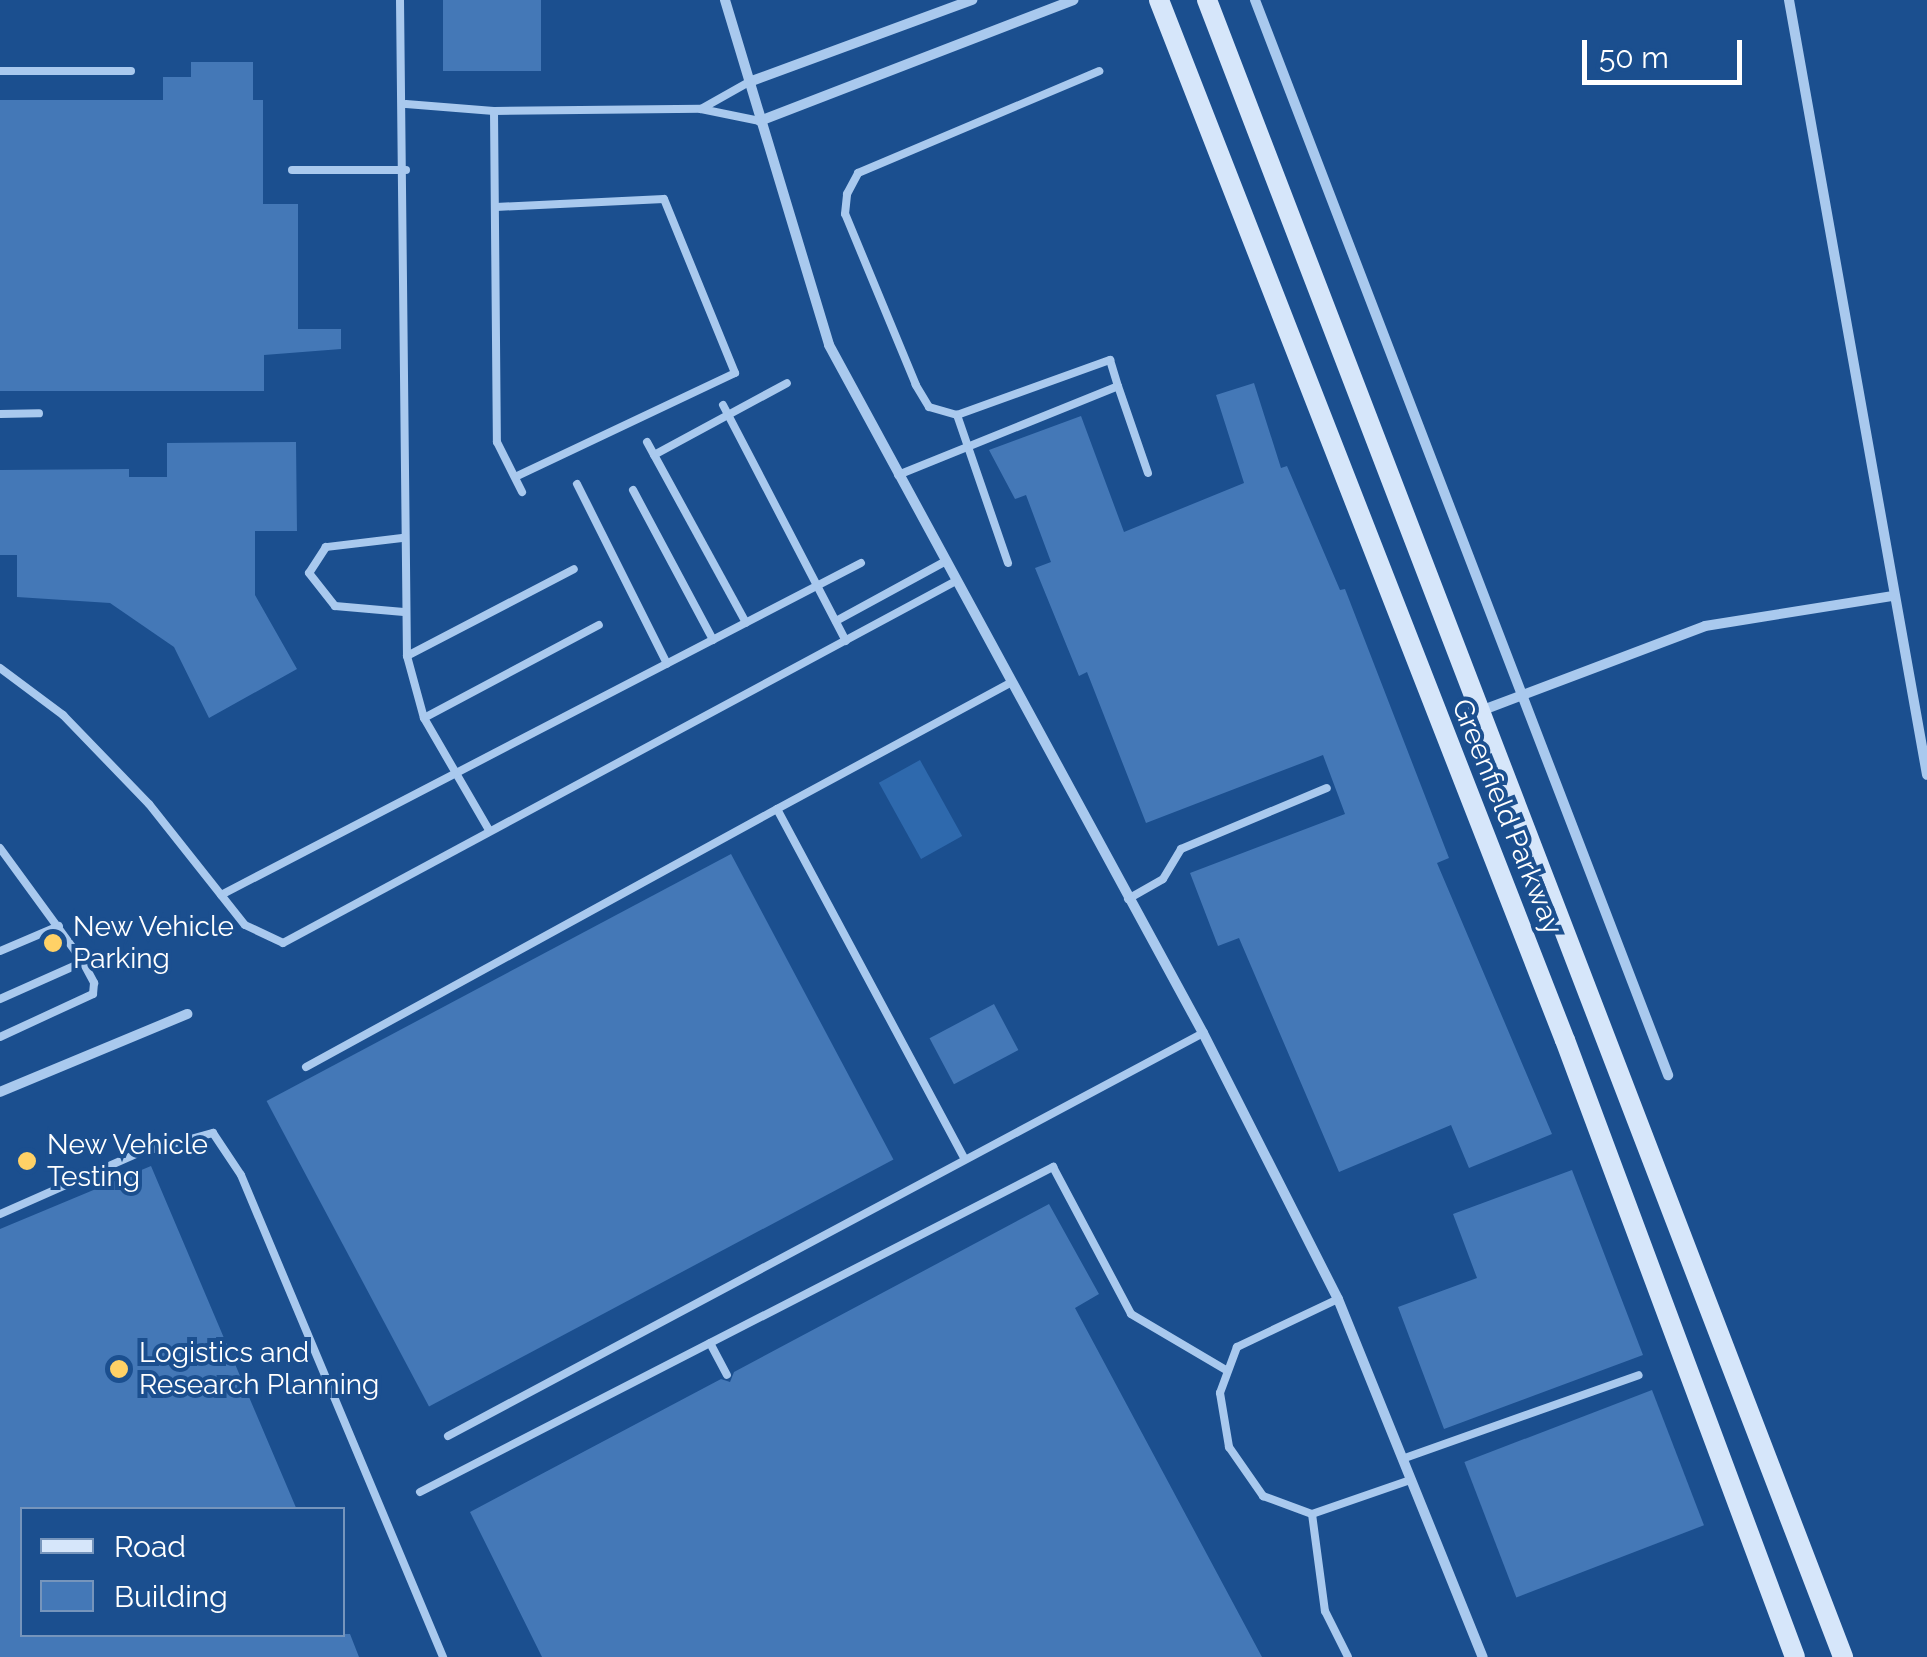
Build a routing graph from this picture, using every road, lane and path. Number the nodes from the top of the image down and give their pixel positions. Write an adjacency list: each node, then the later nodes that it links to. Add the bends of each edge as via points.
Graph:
1 (400, 0): 13 (lane)
2 (725, 0): 12 (street)
3 (972, 0): 12 (street)
4 (1073, 0): 16 (street)
5 (1158, 0): 90 (main road, Greenfield Parkway, via 1566,1040)
6 (1207, 0): 55 (main road, Greenfield Parkway)
7 (1256, 0): 54 (street)
8 (1789, 0): 43 (street)
9 (131, 70): 10 (lane)
10 (0, 71)
11 (1099, 71): 25 (lane, via 858,173 847,194 845,214 916,385 928,407)
12 (750, 82): 14 (lane); 16 (street)
13 (406, 104): 15 (lane); 18 (lane)
14 (701, 110): 15 (lane); 16 (lane)
15 (494, 111): 19 (lane)
16 (760, 121): 31 (street, via 828,345)
17 (292, 170): 18 (lane)
18 (406, 170): 36 (lane)
19 (496, 207): 32 (lane, via 498,442); 32 (lane, via 664,199 735,373)
20 (787, 382): 26 (lane)
21 (1118, 386): 25 (lane, via 1110,360); 28 (lane); 30 (lane)
22 (723, 405): 26 (lane)
23 (39, 413): 24 (lane)
24 (0, 414)
25 (958, 415): 28 (lane)
26 (728, 416): 29 (lane); 42 (lane)
27 (647, 442): 29 (lane)
28 (965, 446): 31 (lane); 39 (lane)
29 (654, 455): 46 (lane)
30 (1148, 472)
31 (898, 475): 37 (street)
32 (514, 478): 35 (lane)
33 (577, 484): 51 (lane)
34 (632, 490): 48 (lane)
35 (522, 492)
36 (402, 538): 44 (lane); 44 (lane, via 326,547 309,573 335,606)
37 (944, 562): 41 (street); 45 (lane)
38 (861, 563): 42 (lane)
39 (1008, 563)
40 (574, 569): 50 (lane)
41 (954, 582): 49 (lane); 53 (street)
42 (818, 585): 45 (lane); 46 (lane)
43 (1892, 596): 54 (street, via 1705,626); 58 (street)
44 (404, 612): 50 (lane)
45 (836, 621): 49 (lane)
46 (746, 623): 48 (lane)
47 (599, 625): 56 (lane)
48 (713, 640): 51 (lane)
49 (846, 642): 61 (lane)
50 (407, 656): 56 (lane)
51 (667, 664): 57 (lane)
52 (0, 668): 63 (lane, via 64,715 149,804)
53 (1010, 683): 60 (lane); 64 (street)
54 (1523, 694): 55 (street); 73 (street)
55 (1482, 710): 91 (main road, Greenfield Parkway)
56 (424, 718): 57 (lane)
57 (456, 774): 61 (lane); 63 (lane)
58 (1927, 775)
59 (1327, 788): 64 (lane, via 1181,849 1164,879)
60 (776, 809): 72 (lane); 75 (lane)
61 (489, 830): 63 (lane, via 283,943 245,925)
62 (0, 848): 65 (lane)
63 (221, 895)
64 (1128, 899): 70 (street)
65 (58, 926): 66 (lane); 67 (lane)
66 (0, 951)
67 (84, 962): 68 (lane); 71 (lane, via 93,994)
68 (0, 998)
69 (187, 1014): 74 (street)
70 (1203, 1034): 75 (lane); 77 (street)
71 (0, 1037)
72 (306, 1067)
73 (1668, 1076)
74 (0, 1092)
75 (965, 1159): 82 (lane)
76 (0, 1214): 87 (lane, via 136,1154 213,1133 241,1175)
77 (1338, 1299): 79 (lane, via 1237,1346); 83 (street)
78 (710, 1343): 79 (lane, via 1053,1167 1131,1314); 80 (lane); 85 (lane)
79 (1226, 1370): 86 (lane, via 1222,1420 1242,1472 1263,1496)
80 (728, 1375)
81 (1639, 1375): 83 (lane)
82 (448, 1436)
83 (1402, 1459): 84 (street)
84 (1410, 1480): 86 (lane); 89 (street)
85 (420, 1492)
86 (1312, 1514): 88 (lane, via 1326,1611)
87 (443, 1657)
88 (1348, 1657)
89 (1483, 1657)
90 (1795, 1657)
91 (1843, 1657)

